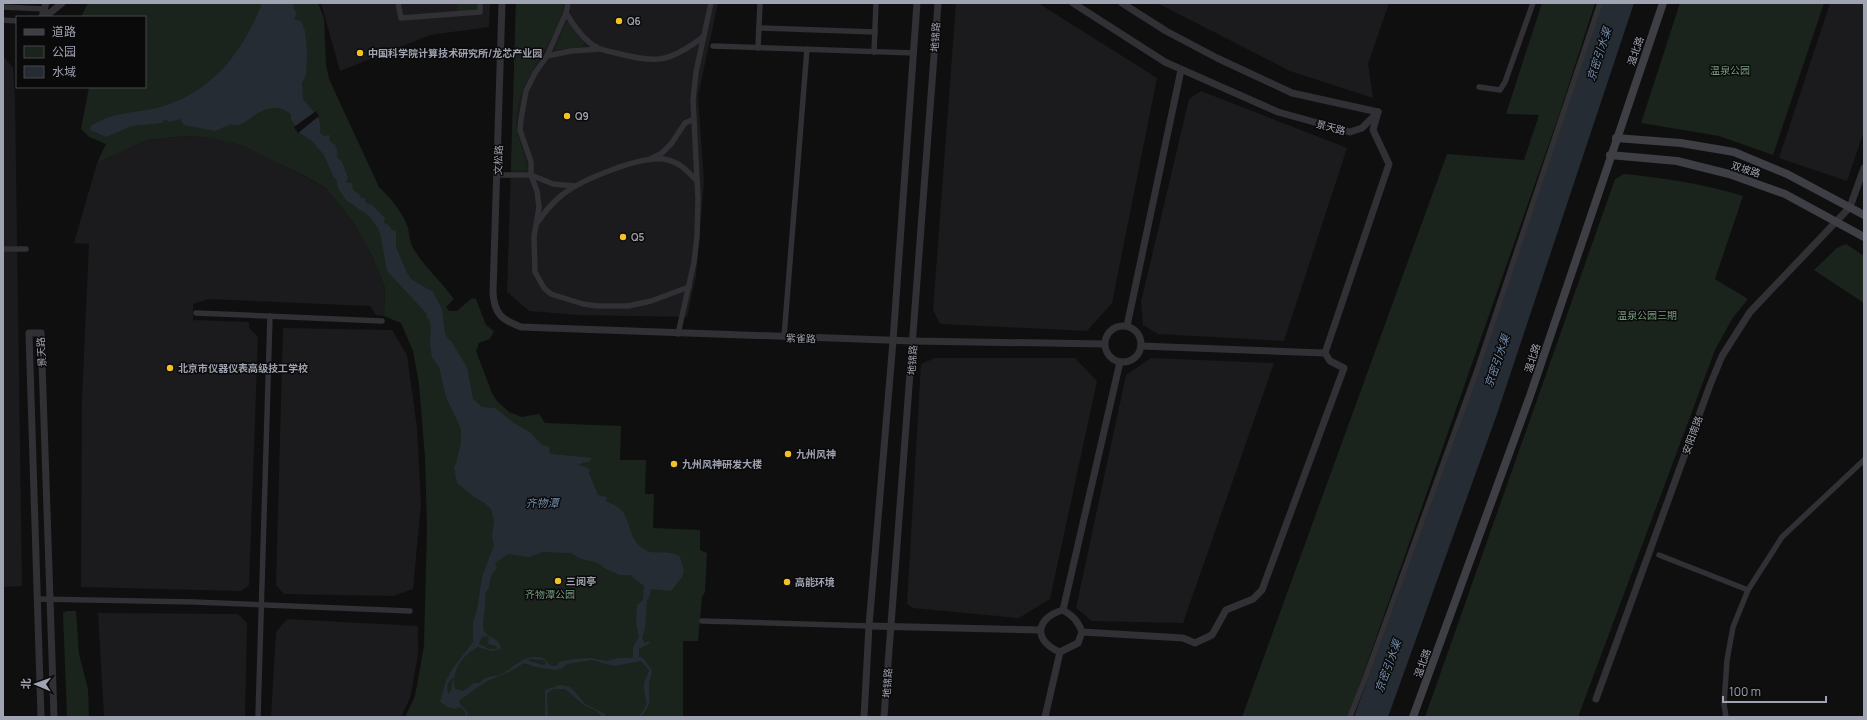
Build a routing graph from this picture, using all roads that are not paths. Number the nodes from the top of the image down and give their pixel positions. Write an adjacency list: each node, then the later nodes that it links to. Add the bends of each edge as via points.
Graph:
1 (62, 3): 20 (street)
2 (398, 3): 3 (street, via 401,18 480,12)
3 (480, 3)
4 (502, 3): 41 (street, 文松路)
5 (568, 3): 18 (street)
6 (710, 3): 25 (street)
7 (760, 3): 23 (street)
8 (876, 3): 24 (street)
9 (917, 3): 31 (street, 地锦路)
10 (938, 3): 61 (street, 地锦路)
11 (1073, 3): 33 (street, 景天路)
12 (1122, 3): 35 (street, via 1166,31 1217,58 1292,93)
13 (1533, 3): 34 (street, via 1500,90)
14 (1600, 3): 87 (street, via 1476,373)
15 (1663, 3): 37 (main road, 温北路)
16 (46, 6): 17 (street); 19 (street)
17 (3, 7)
18 (566, 13): 28 (street, via 584,38); 32 (street)
19 (42, 16)
20 (46, 16)
21 (3, 20): 22 (street)
22 (16, 21)
23 (759, 28): 24 (street); 27 (street)
24 (875, 32): 30 (street)
25 (703, 37): 28 (street, via 674,55 652,60); 36 (street, via 696,72)
26 (713, 46): 27 (street)
27 (758, 48): 29 (street)
28 (600, 49): 32 (street)
29 (807, 49): 30 (street); 59 (street)
30 (874, 52): 31 (street)
31 (914, 53): 60 (street, 地锦路)
32 (547, 56): 42 (street, via 526,91 521,119 520,130 531,162)
33 (1181, 70): 35 (street, 景天路, via 1278,112 1350,132 1362,128); 57 (street)
34 (1479, 87)
35 (1378, 112): 64 (street, via 1373,130 1389,164)
36 (694, 119): 39 (street, via 685,124 662,153); 43 (street)
37 (1616, 138): 38 (main road, 温北路); 45 (main road, 双坡路, via 1681,143 1734,152 1787,174)
38 (1610, 155): 47 (main road, 双坡路, via 1677,161 1729,174 1785,194); 88 (main road, 温北路, via 1530,396)
39 (648, 160): 43 (street, via 662,159 677,163); 44 (street)
40 (1864, 168): 45 (street)
41 (497, 175): 42 (street); 54 (street, 文松路, via 492,292 494,305)
42 (531, 175): 44 (street, via 553,184); 48 (street, via 538,199)
43 (697, 182): 52 (street, via 697,236)
44 (575, 186): 48 (street, via 549,206)
45 (1850, 207): 46 (main road, 双坡路); 47 (street, 安阳南路)
46 (1864, 215)
47 (1837, 221): 49 (main road, 双坡路); 80 (street, 安阳南路, via 1750,312 1722,356)
48 (537, 222): 52 (street, via 534,237 535,272 544,288 551,294 583,304 628,306 651,301)
49 (1864, 237)
50 (3, 248): 51 (street)
51 (26, 248)
52 (689, 287): 58 (street, via 681,312)
53 (196, 313): 55 (street)
54 (500, 315): 58 (street, 紫雀路, via 521,327)
55 (270, 316): 56 (street); 71 (street)
56 (382, 321)
57 (1127, 326): 62 (street, via 1116,326 1111,329); 63 (street, via 1139,336)
58 (678, 334): 59 (street, 紫雀路)
59 (784, 337): 60 (street, 紫雀路)
60 (893, 341): 61 (street, 紫雀路); 75 (street, 地锦路)
61 (913, 341): 62 (street, 紫雀路); 76 (street, 地锦路)
62 (1104, 344): 65 (street, via 1109,356)
63 (1141, 346): 64 (street); 65 (street, via 1131,360)
64 (1325, 352): 78 (street, via 1330,361 1344,368 1262,590 1253,599 1226,610 1212,635 1195,643 1183,638)
65 (1120, 362): 72 (street)
66 (1864, 460): 68 (street, via 1782,537)
67 (1659, 554): 68 (street)
68 (1748, 590): 89 (street, via 1733,627 1727,660 1724,704)
69 (37, 599): 70 (street); 70 (street, 景天路, via 29,333 41,333); 81 (street, 景天路)
70 (50, 599): 71 (street); 82 (street, 景天路)
71 (261, 605): 73 (street); 83 (street)
72 (1063, 610): 77 (street, via 1053,613 1044,621); 78 (street, via 1079,622)
73 (410, 611)
74 (702, 621): 75 (street)
75 (868, 626): 76 (street); 84 (street, 地锦路)
76 (891, 627): 77 (street); 85 (street, 地锦路)
77 (1040, 630): 79 (street, via 1042,640 1049,648)
78 (1082, 632): 79 (street, via 1078,643)
79 (1060, 652): 86 (street)
80 (1596, 699)
81 (41, 717)
82 (54, 717)
83 (258, 717)
84 (864, 717)
85 (884, 717)
86 (1045, 717)
87 (1350, 717)
88 (1413, 717)
89 (1726, 717)

